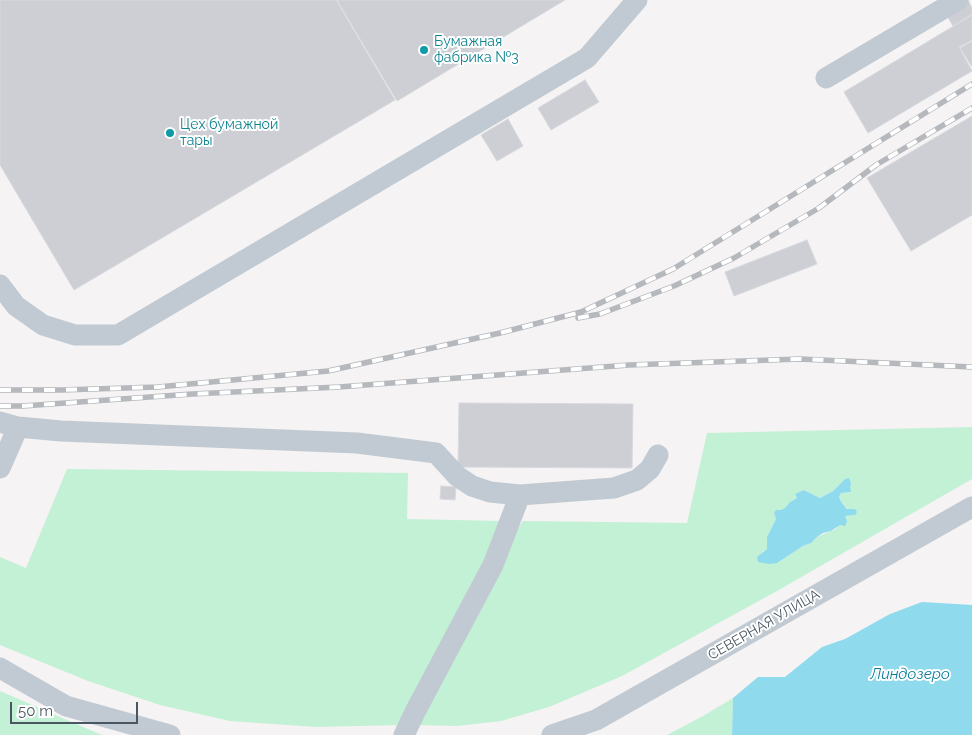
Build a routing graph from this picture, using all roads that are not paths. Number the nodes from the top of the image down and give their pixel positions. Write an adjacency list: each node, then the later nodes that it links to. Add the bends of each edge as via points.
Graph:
1 (637, 0): 4 (street, via 587,58 118,335 75,335 43,325 16,306)
2 (958, 0): 3 (street)
3 (826, 78)
4 (0, 285)
5 (9, 424): 7 (street); 8 (street, via 61,431 356,443 436,452 456,476 472,486 490,492)
6 (658, 455): 8 (street, via 638,480 614,488)
7 (0, 468)
8 (520, 495): 12 (street, via 493,566)
9 (972, 507): 13 (street, СЕВЕРНАЯ УЛИЦА, via 596,720)
10 (0, 668): 11 (street, via 66,706)
11 (170, 735)
12 (404, 735)
13 (552, 735)

